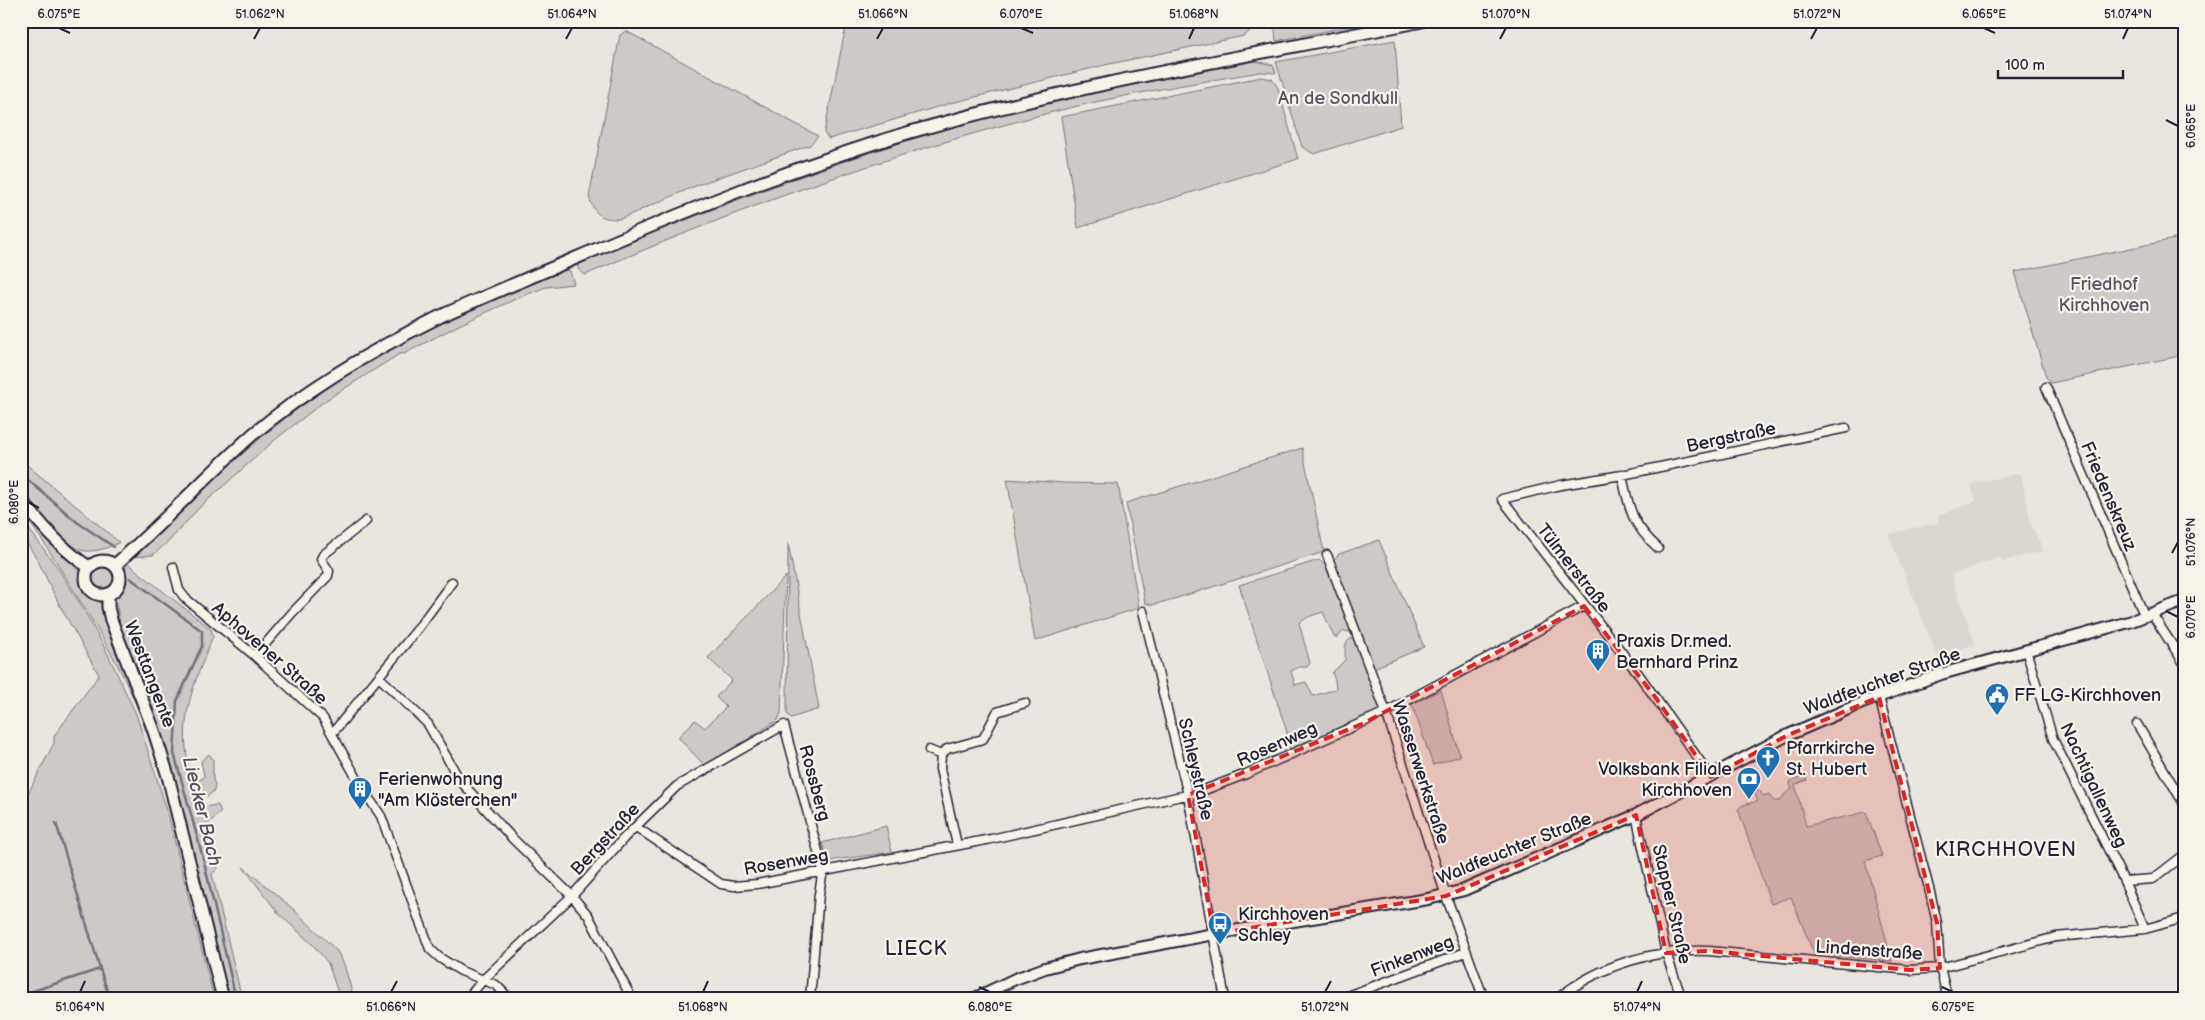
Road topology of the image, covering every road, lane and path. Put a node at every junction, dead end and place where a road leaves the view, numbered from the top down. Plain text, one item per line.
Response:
1 (1422, 21) edge
2 (2046, 387) dead end
3 (1846, 428) dead end
4 (1622, 475) junction
5 (1502, 499) joint
6 (21, 500) edge
7 (366, 521) dead end
8 (1658, 548) dead end
9 (1327, 555) dead end
10 (114, 565) junction
11 (89, 567) junction
12 (173, 567) dead end
13 (452, 582) dead end
14 (108, 594) junction
15 (2184, 601) edge
16 (1584, 606) junction
17 (1143, 611) dead end
18 (2148, 616) junction
19 (2026, 650) junction
20 (255, 656) junction
21 (2184, 663) edge
22 (379, 677) junction
23 (1879, 696) junction
24 (1025, 703) dead end
25 (1386, 712) junction
26 (2137, 724) dead end
27 (784, 725) joint
28 (331, 732) junction
29 (929, 750) dead end
30 (941, 755) junction
31 (1711, 777) junction
32 (1188, 796) junction
33 (2184, 804) edge
34 (1636, 815) junction
35 (636, 827) junction
36 (957, 845) junction
37 (2184, 855) edge
38 (823, 870) junction
39 (2124, 881) junction
40 (572, 896) junction
41 (1446, 896) junction
42 (2184, 918) edge
43 (2145, 929) junction
44 (1214, 934) junction
45 (1466, 952) junction
46 (1666, 953) junction
47 (1940, 968) junction
48 (483, 980) junction
49 (222, 999) edge
50 (467, 999) edge
51 (510, 999) edge
52 (632, 999) edge
53 (810, 999) edge
54 (973, 999) edge
55 (1225, 999) edge
56 (1339, 999) edge
57 (1484, 999) edge
58 (1557, 999) edge
59 (1682, 999) edge
60 (1948, 999) edge

1 - 10 main road
2 - 18 street, Friedenskreuz
3 - 4 street, Bergstraße
4 - 5 street, Bergstraße
4 - 8 street
5 - 16 street, Tülmerstraße
6 - 11 main road
7 - 20 street
9 - 25 street, Wasserwerkstraße
10 - 11 main road
10 - 14 main road
11 - 14 main road
12 - 20 street, Aphovener Straße
13 - 22 street
14 - 49 main road, Westtangente
15 - 18 street, Waldfeuchter Straße
16 - 25 street, Rosenweg
16 - 31 street, Tülmerstraße
17 - 32 street, Schleystraße
18 - 19 street, Waldfeuchter Straße
18 - 21 street, Friedenskreuz
19 - 23 street, Waldfeuchter Straße
19 - 39 street, Nachtigallenweg
20 - 28 street, Aphovener Straße
22 - 28 street
22 - 40 street
23 - 31 street, Waldfeuchter Straße
23 - 47 street
24 - 30 street
25 - 32 street, Rosenweg
25 - 41 street, Wasserwerkstraße
26 - 33 street
27 - 35 street, Bergstraße
27 - 38 street, Rossberg
28 - 48 street, Aphovener Straße
29 - 30 street
30 - 36 street
31 - 34 street, Waldfeuchter Straße
32 - 36 street, Rosenweg
32 - 44 street, Schleystraße
34 - 41 street, Waldfeuchter Straße
34 - 46 street, Stapper Straße
35 - 38 street, Rosenweg
35 - 40 street, Bergstraße
36 - 38 street, Rosenweg
37 - 39 street
38 - 53 street, Rossberg
39 - 43 street, Nachtigallenweg
40 - 48 street, Bergstraße
40 - 52 street
41 - 44 street, Waldfeuchter Straße
41 - 45 street, Wasserwerkstraße
42 - 43 street, Lindenstraße
43 - 47 street, Lindenstraße
44 - 54 street, Waldfeuchter Straße
44 - 55 street, Schleystraße
45 - 56 street, Finkenweg
45 - 57 street, Wasserwerkstraße
46 - 47 street, Lindenstraße
46 - 58 street, Lindenstraße
46 - 59 street, Stapper Straße
47 - 60 street
48 - 50 street, Bergstraße
48 - 51 street, Aphovener Straße

